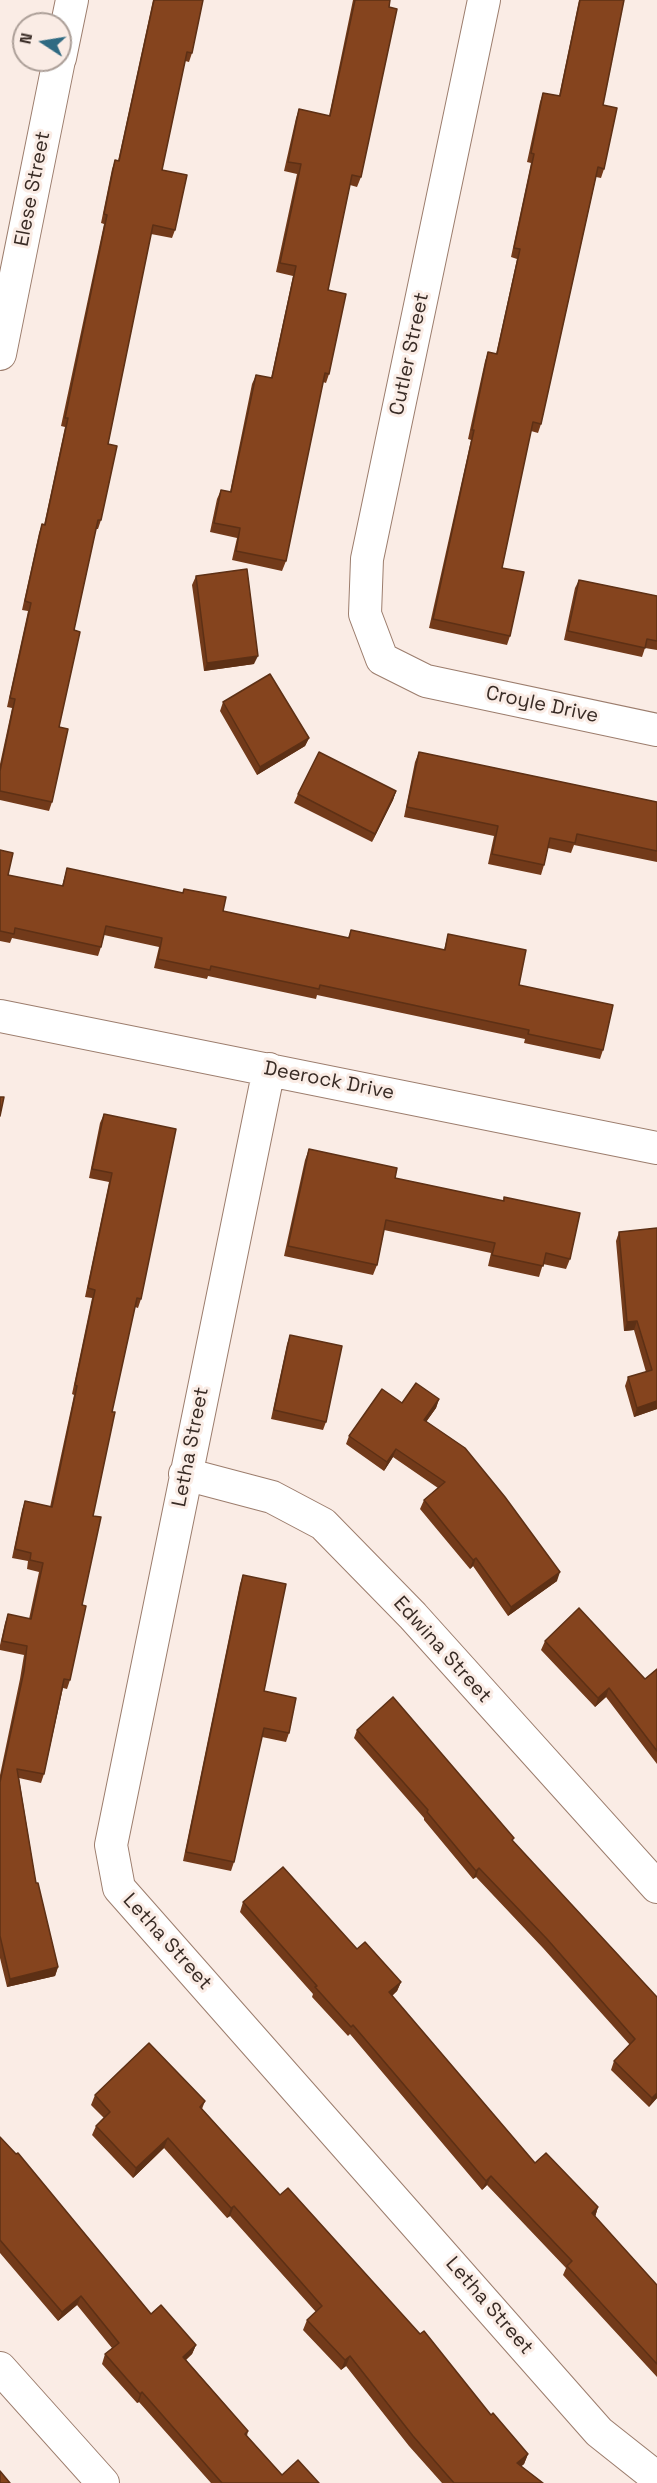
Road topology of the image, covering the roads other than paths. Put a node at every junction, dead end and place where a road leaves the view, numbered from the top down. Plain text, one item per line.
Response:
1 (484, 0) edge
2 (57, 72) edge
3 (0, 354) edge
4 (426, 681) joint
5 (657, 730) edge
6 (0, 1016) edge
7 (269, 1069) junction
8 (657, 1148) edge
9 (185, 1473) junction
10 (657, 1887) edge
11 (0, 2368) edge
12 (657, 2478) edge
13 (103, 2483) edge

1 - 4 street, Cutler Street
2 - 3 street, Elese Street
4 - 5 street, Croyle Drive
6 - 7 street, Deerock Drive
7 - 8 street, Deerock Drive
7 - 9 street, Letha Street
9 - 10 street, Edwina Street
9 - 12 street, Letha Street
11 - 13 street

